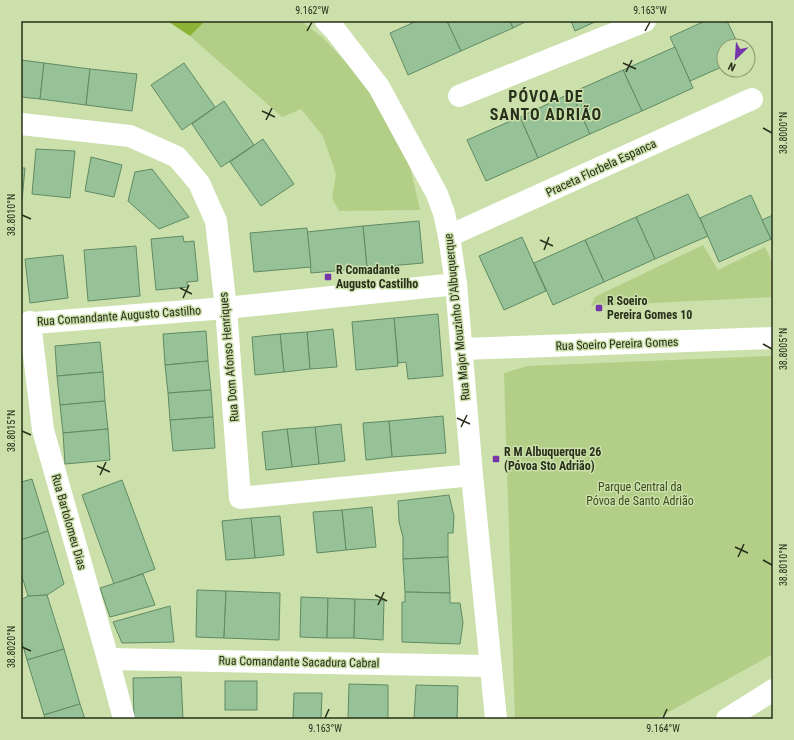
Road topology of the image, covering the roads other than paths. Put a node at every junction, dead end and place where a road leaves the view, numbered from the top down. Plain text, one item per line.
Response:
1 (645, 21) edge
2 (335, 24) edge
3 (459, 96) dead end
4 (752, 99) dead end
5 (21, 124) edge
6 (449, 236) junction
7 (456, 284) junction
8 (226, 308) junction
9 (25, 323) edge
10 (773, 338) edge
11 (462, 349) junction
12 (472, 475) junction
13 (108, 658) junction
14 (490, 666) junction
15 (773, 690) edge
16 (124, 719) edge
17 (496, 719) edge
18 (727, 719) edge

1 - 3 street
2 - 6 street, Rua Major Mouzinho D'Albuquerque
4 - 6 street, Praceta Florbela Espanca
5 - 8 street, Rua Dom Afonso Henriques
6 - 7 street, Rua Major Mouzinho D'Albuquerque
7 - 8 street, Rua Comandante Augusto Castilho
7 - 11 street, Rua Major Mouzinho D'Albuquerque
8 - 9 street, Rua Comandante Augusto Castilho
8 - 12 street, Rua Dom Afonso Henriques
9 - 13 street, Rua Bartolomeu Dias
10 - 11 street, Rua Soeiro Pereira Gomes
11 - 12 street, Rua Major Mouzinho D'Albuquerque
12 - 14 street, Rua Major Mouzinho D'Albuquerque
13 - 14 street, Rua Comandante Sacadura Cabral
13 - 16 street, Rua Bartolomeu Dias
14 - 17 street, Rua Major Mouzinho D'Albuquerque
15 - 18 street

